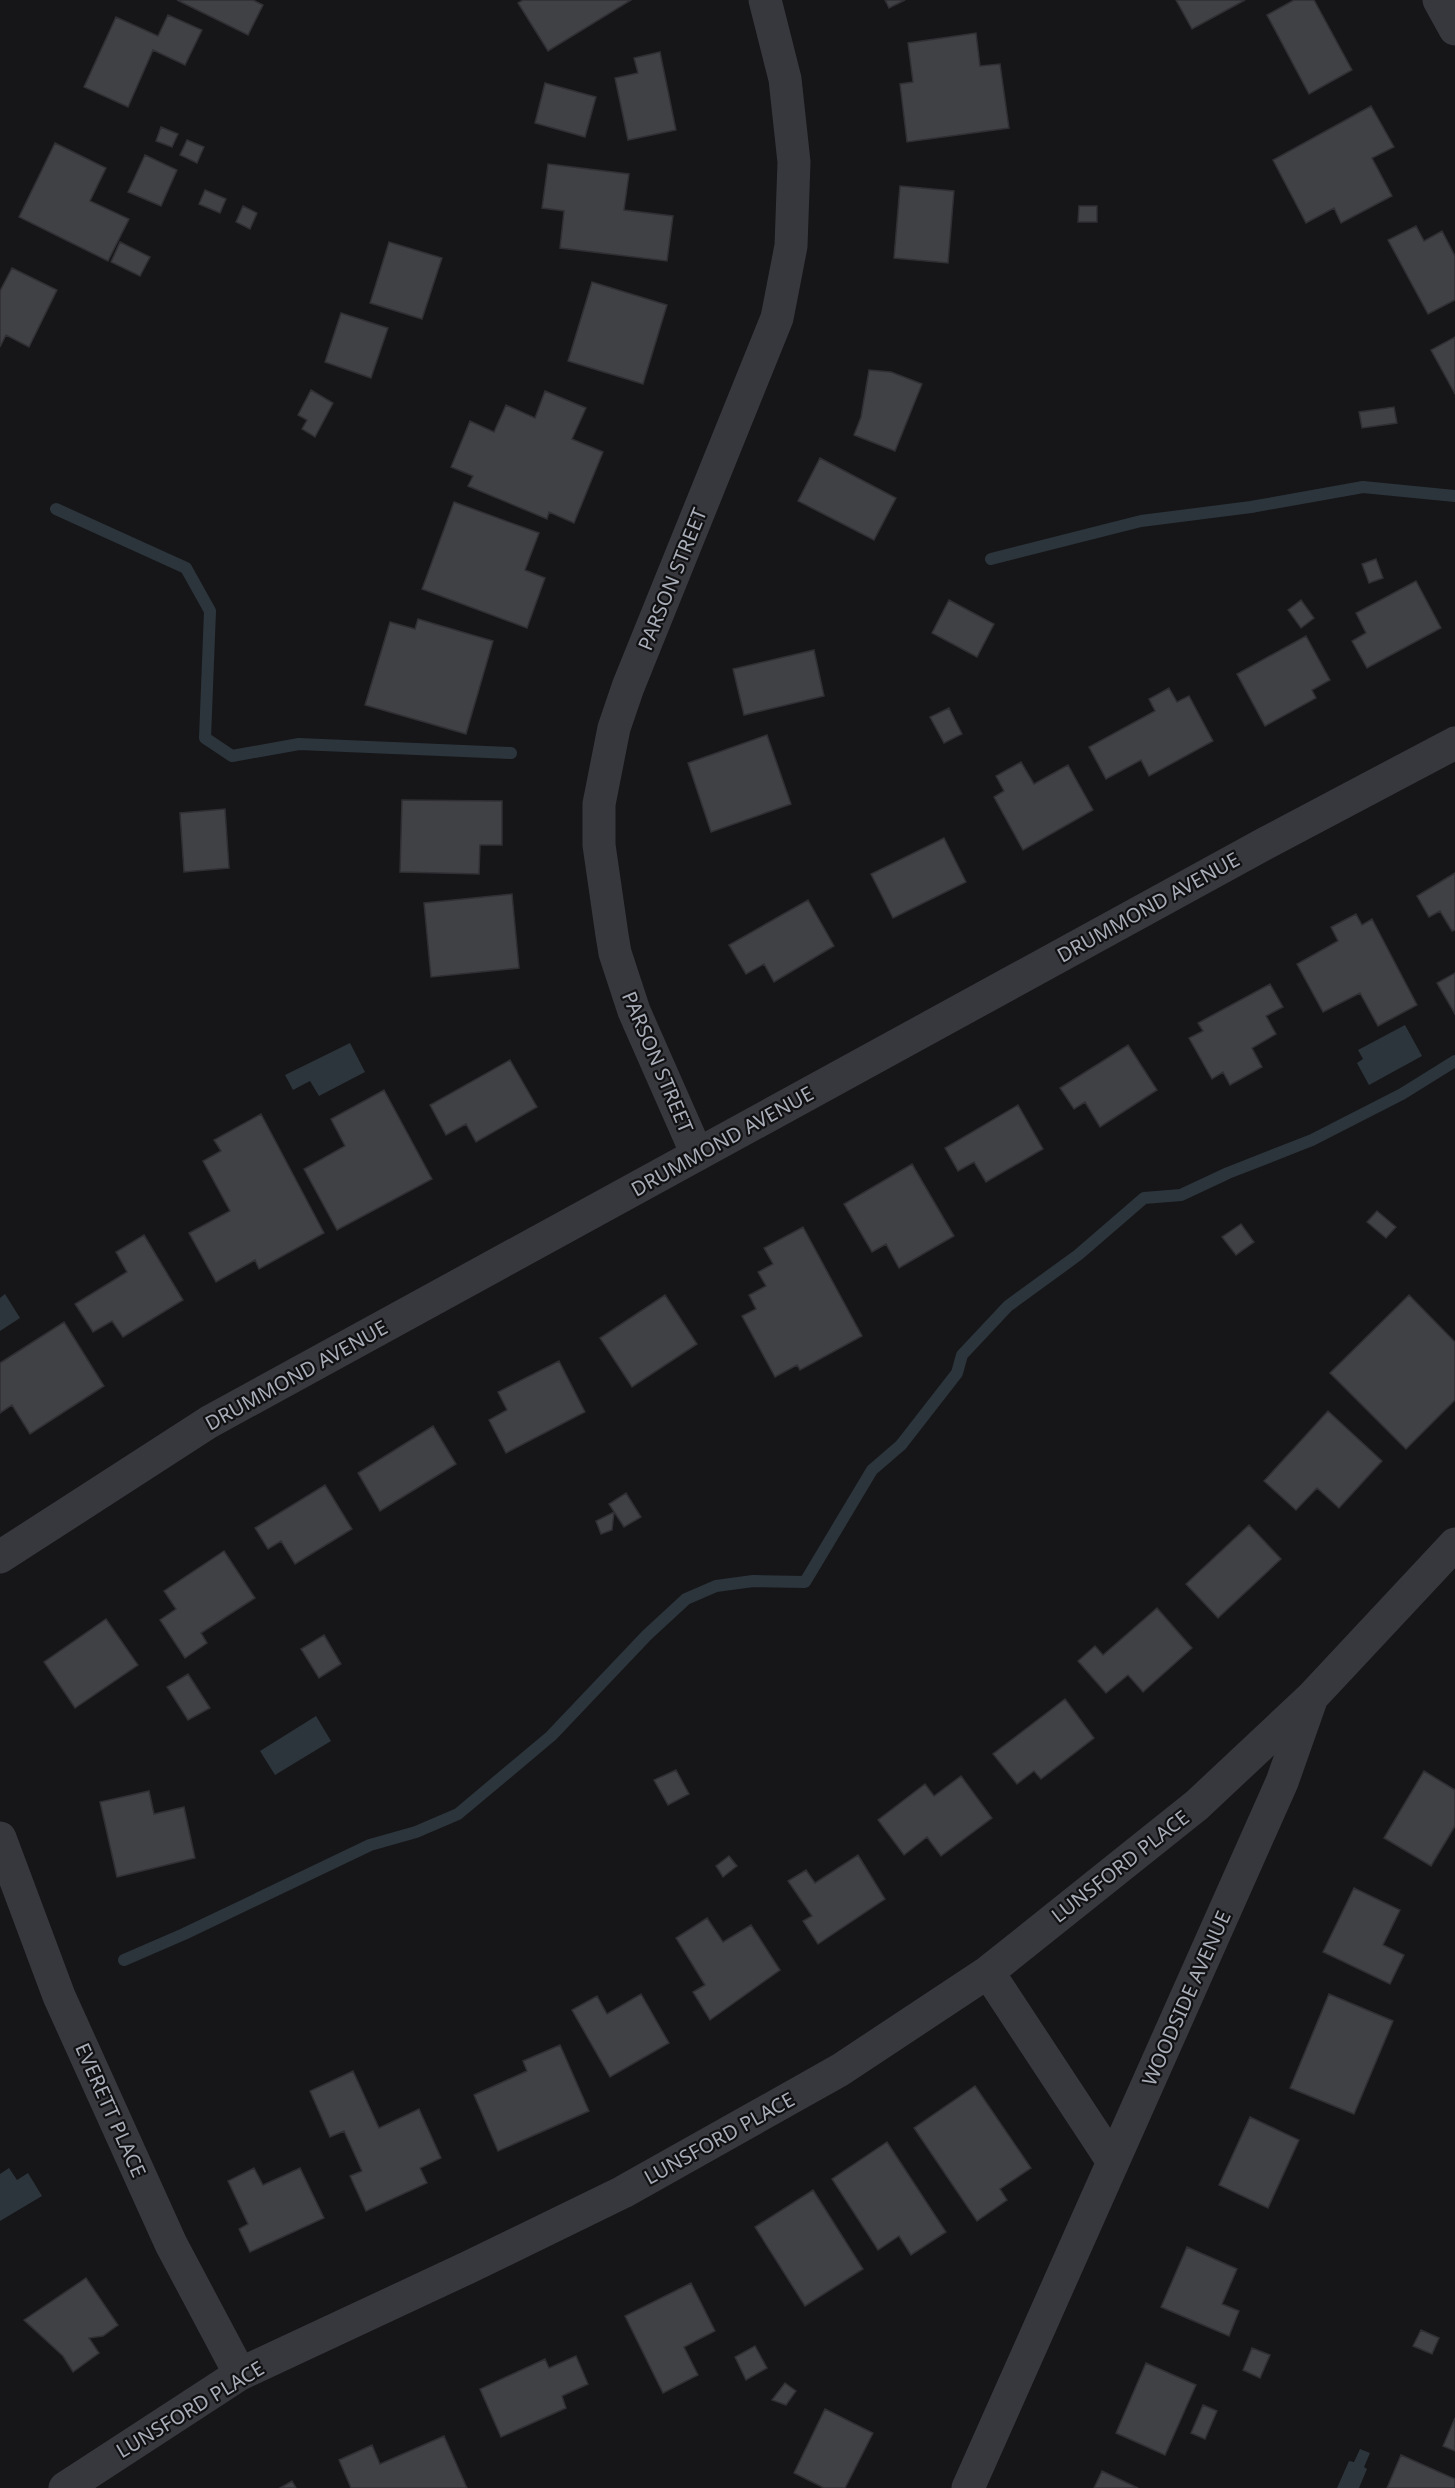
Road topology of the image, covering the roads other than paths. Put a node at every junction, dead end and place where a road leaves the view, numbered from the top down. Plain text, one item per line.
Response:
1 (765, 0) edge
2 (1439, 0) edge
3 (1455, 29) edge
4 (1455, 743) edge
5 (697, 1154) junction
6 (1455, 1544) edge
7 (0, 1557) edge
8 (1312, 1697) junction
9 (0, 1838) edge
10 (988, 1972) junction
11 (1113, 2162) junction
12 (240, 2374) junction
13 (66, 2488) edge
14 (968, 2488) edge

1 - 5 street, PARSON STREET
2 - 3 street
4 - 5 street, DRUMMOND AVENUE
5 - 7 street, DRUMMOND AVENUE
6 - 8 street, WOODSIDE AVENUE
8 - 10 street, LUNSFORD PLACE
8 - 11 street, WOODSIDE AVENUE
9 - 12 street, EVERETT PLACE
10 - 11 street
10 - 12 street, LUNSFORD PLACE
11 - 14 street, WOODSIDE AVENUE
12 - 13 street, LUNSFORD PLACE

